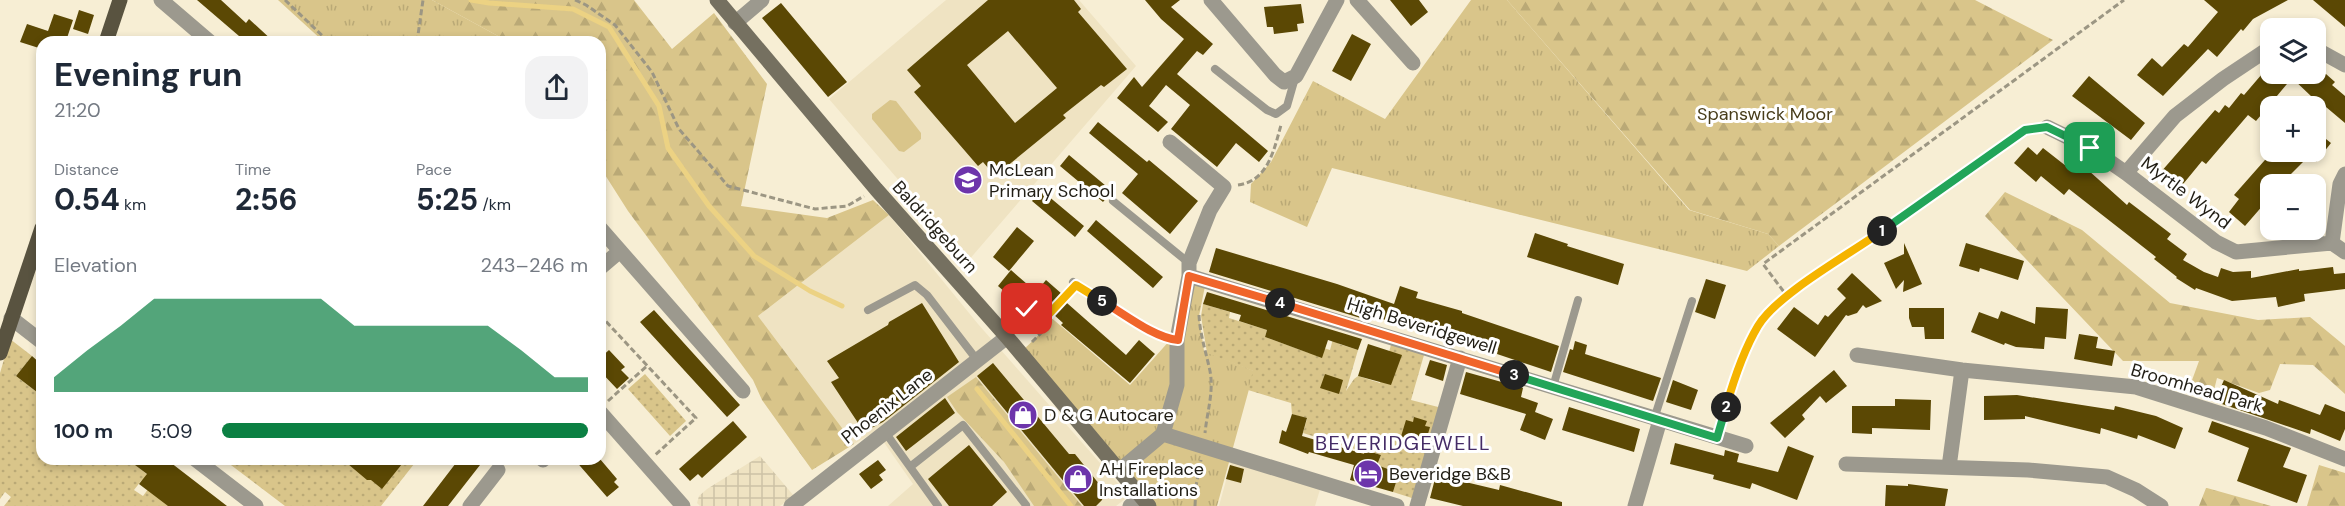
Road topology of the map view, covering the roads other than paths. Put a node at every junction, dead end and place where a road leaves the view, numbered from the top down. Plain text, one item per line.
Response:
1 (120, 0) edge
2 (162, 0) edge
3 (717, 0) edge
4 (762, 0) edge
5 (1211, 0) edge
6 (1337, 0) edge
7 (1357, 0) edge
8 (735, 23) junction
9 (107, 36) edge
10 (203, 36) edge
11 (2260, 54) edge
12 (2326, 55) edge
13 (1413, 63) dead end
14 (2345, 65) edge
15 (1215, 69) dead end
16 (1296, 76) junction
17 (2047, 127) road end
18 (1170, 142) dead end
19 (2126, 173) junction
20 (2345, 174) edge
21 (1113, 201) dead end
22 (606, 235) edge
23 (2332, 243) junction
24 (36, 245) edge
25 (620, 251) junction
26 (2345, 252) edge
27 (606, 263) edge
28 (1189, 270) junction
29 (1075, 283) road end
30 (1578, 300) dead end
31 (1692, 301) dead end
32 (868, 310) dead end
33 (11, 318) junction
34 (36, 337) edge
35 (1007, 337) junction
36 (1178, 340) junction
37 (0, 353) edge
38 (1857, 355) dead end
39 (1460, 358) junction
40 (977, 360) junction
41 (1962, 370) junction
42 (1553, 387) junction
43 (743, 391) dead end
44 (606, 417) edge
45 (1657, 419) junction
46 (885, 432) junction
47 (1163, 434) junction
48 (1746, 446) dead end
49 (2345, 459) edge
50 (1846, 464) dead end
51 (203, 465) edge
52 (910, 467) junction
53 (1949, 467) junction
54 (498, 470) dead end
55 (1120, 470) junction
56 (1140, 503) edge
57 (1026, 505) edge
58 (256, 506) edge
59 (470, 506) edge
60 (682, 506) edge
61 (791, 506) edge
62 (938, 506) edge
63 (1397, 506) edge
64 (1417, 506) edge
65 (1635, 506) edge
66 (2161, 506) edge

1 - 9 main road
2 - 10 street
3 - 8 main road, Baldridgeburn
4 - 8 street
5 - 16 street
6 - 16 street
7 - 13 street
8 - 35 main road, Baldridgeburn
11 - 19 street
12 - 14 street
15 - 16 lane
17 - 19 street, Myrtle Wynd
18 - 28 street
19 - 23 street, Myrtle Wynd
20 - 23 street
21 - 28 lane
22 - 25 street
23 - 26 street
24 - 33 main road
25 - 27 street
25 - 43 street
28 - 36 street
28 - 39 street, High Beveridgewell
29 - 36 lane
30 - 42 lane
31 - 45 lane
32 - 40 lane
33 - 34 street
33 - 37 main road
35 - 40 street, Phoenix Lane
35 - 55 main road, Baldridgeburn
36 - 47 street
38 - 41 street, Broomhead Park
39 - 42 street, High Beveridgewell
39 - 64 street
40 - 46 street, Phoenix Lane
41 - 49 street, Broomhead Park
41 - 53 street
42 - 45 street, High Beveridgewell
44 - 60 street
45 - 48 street, High Beveridgewell
45 - 65 street
46 - 52 lane
46 - 61 street, Phoenix Lane
47 - 55 street
47 - 63 street
50 - 53 street
51 - 58 street
52 - 57 lane
52 - 62 lane
53 - 66 street
54 - 59 street
55 - 56 main road, Baldridgeburn

